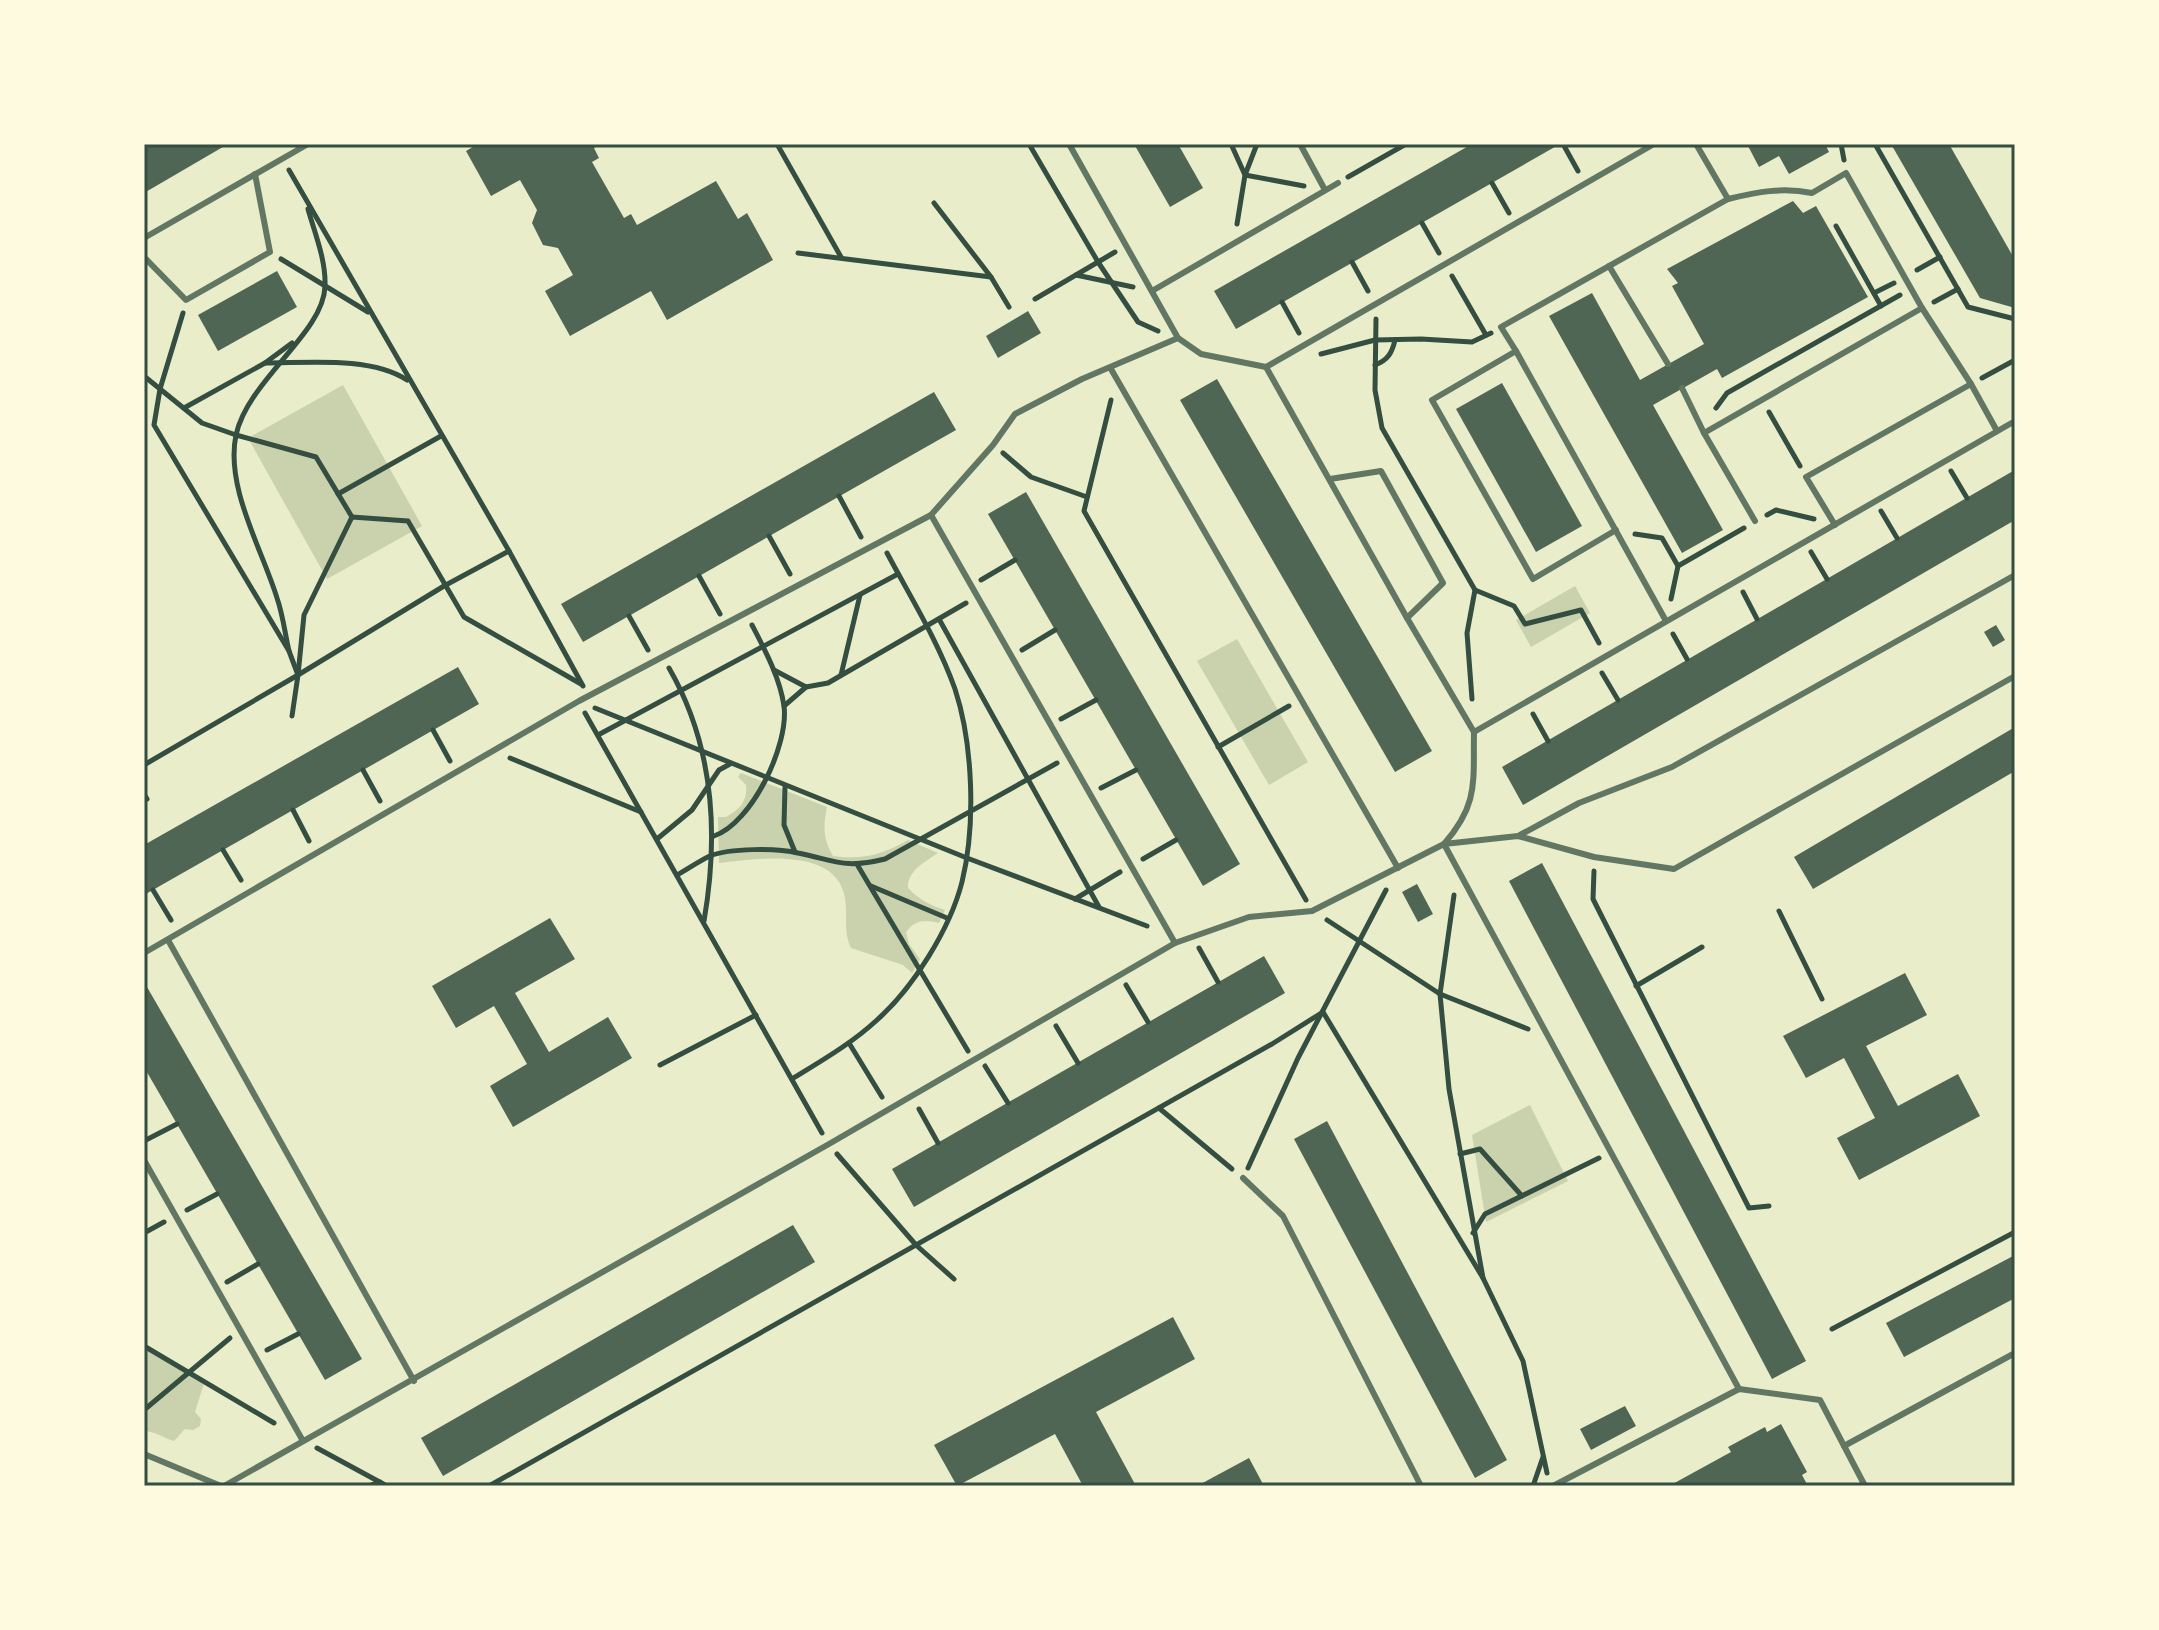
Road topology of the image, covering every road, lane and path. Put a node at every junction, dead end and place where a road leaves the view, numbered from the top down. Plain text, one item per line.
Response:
1 (308, 144) edge
2 (777, 144) edge
3 (1029, 144) edge
4 (1069, 144) edge
5 (1231, 144) edge
6 (1257, 144) edge
7 (1300, 144) edge
8 (1406, 144) edge
9 (1563, 144) edge
10 (1654, 144) edge
11 (1696, 144) edge
12 (1875, 144) edge
13 (283, 158) junction
14 (255, 174) junction
15 (1245, 175) junction
16 (1338, 183) joint
17 (1492, 183) dead end
18 (1585, 183) junction
19 (1325, 190) junction
20 (1728, 199) junction
21 (306, 200) junction
22 (934, 203) dead end
23 (1422, 223) dead end
24 (1516, 223) junction
25 (1836, 226) dead end
26 (144, 238) edge
27 (1234, 243) junction
28 (1126, 246) junction
29 (270, 252) junction
30 (798, 253) dead end
31 (144, 257) edge
32 (1940, 257) junction
33 (841, 258) junction
34 (1098, 262) junction
35 (1352, 262) dead end
36 (1445, 264) junction
37 (1609, 266) junction
38 (1075, 275) junction
39 (991, 277) junction
40 (1905, 277) junction
41 (1111, 282) junction
42 (326, 288) junction
43 (1958, 289) junction
44 (1152, 291) junction
45 (1035, 299) dead end
46 (186, 300) junction
47 (1282, 302) dead end
48 (1376, 304) junction
49 (1009, 307) dead end
50 (1922, 308) junction
51 (370, 314) junction
52 (2015, 319) edge
53 (1501, 327) junction
54 (1486, 335) junction
55 (299, 338) junction
56 (1178, 338) junction
57 (1395, 340) junction
58 (1306, 344) junction
59 (1516, 351) junction
60 (1307, 357) dead end
61 (2015, 360) edge
62 (265, 363) junction
63 (278, 363) junction
64 (1668, 364) dead end
65 (1375, 365) dead end
66 (1266, 367) junction
67 (1111, 369) junction
68 (144, 376) edge
69 (1116, 379) junction
70 (411, 383) junction
71 (1971, 384) junction
72 (1682, 388) dead end
73 (160, 389) junction
74 (1727, 393) dead end
75 (1763, 400) junction
76 (184, 408) junction
77 (2015, 421) edge
78 (1997, 431) junction
79 (1704, 433) junction
80 (236, 435) junction
81 (441, 436) junction
82 (993, 445) junction
83 (1946, 461) junction
84 (1806, 477) junction
85 (1330, 479) junction
86 (338, 494) junction
87 (839, 496) dead end
88 (1087, 497) junction
89 (1967, 498) dead end
90 (1875, 501) junction
91 (931, 515) junction
92 (352, 517) junction
93 (1755, 521) junction
94 (1835, 525) junction
95 (1616, 530) junction
96 (769, 536) dead end
97 (1897, 538) dead end
98 (1805, 541) junction
99 (880, 542) junction
100 (867, 549) junction
101 (509, 551) junction
102 (1015, 560) dead end
103 (1678, 566) junction
104 (898, 574) junction
105 (2015, 575) edge
106 (699, 576) dead end
107 (1827, 579) dead end
108 (1737, 581) junction
109 (971, 585) junction
110 (444, 586) junction
111 (797, 586) junction
112 (1475, 590) dead end
113 (860, 594) junction
114 (978, 597) junction
115 (746, 614) junction
116 (629, 616) dead end
117 (1407, 618) junction
118 (939, 619) junction
119 (1757, 619) dead end
120 (1666, 621) junction
121 (725, 624) junction
122 (928, 625) junction
123 (1055, 630) dead end
124 (763, 646) junction
125 (289, 651) junction
126 (1011, 656) junction
127 (1607, 656) junction
128 (663, 657) junction
129 (1687, 659) dead end
130 (654, 662) junction
131 (1596, 662) junction
132 (773, 669) junction
133 (298, 675) junction
134 (841, 676) junction
135 (2015, 676) edge
136 (582, 685) junction
137 (806, 687) junction
138 (682, 690) junction
139 (589, 696) junction
140 (1301, 699) junction
141 (1096, 700) dead end
142 (1618, 700) dead end
143 (579, 701) junction
144 (1526, 702) junction
145 (784, 707) junction
146 (292, 716) dead end
147 (626, 720) junction
148 (1050, 725) junction
149 (433, 730) dead end
150 (1474, 732) junction
151 (598, 735) junction
152 (1548, 741) dead end
153 (1218, 747) junction
154 (493, 751) junction
155 (702, 751) junction
156 (1068, 756) junction
157 (731, 764) junction
158 (144, 765) edge
159 (363, 770) dead end
160 (1136, 770) dead end
161 (455, 773) junction
162 (1028, 779) junction
163 (767, 780) junction
164 (785, 787) junction
165 (709, 788) junction
166 (1089, 794) junction
167 (293, 810) dead end
168 (386, 812) junction
169 (642, 812) junction
170 (969, 812) junction
171 (714, 836) junction
172 (1518, 836) junction
173 (657, 839) junction
174 (920, 840) junction
175 (1444, 844) junction
176 (223, 850) dead end
177 (795, 852) junction
178 (316, 853) junction
179 (713, 855) junction
180 (1594, 857) junction
181 (967, 858) junction
182 (858, 866) junction
183 (1398, 868) junction
184 (1458, 870) junction
185 (677, 875) junction
186 (869, 886) junction
187 (153, 890) dead end
188 (249, 893) junction
189 (1099, 908) junction
190 (1312, 911) junction
191 (1779, 911) dead end
192 (947, 918) junction
193 (704, 922) junction
194 (179, 934) junction
195 (1170, 935) junction
196 (1193, 936) junction
197 (168, 940) junction
198 (1359, 941) junction
199 (1175, 943) junction
200 (1702, 947) dead end
201 (144, 953) edge
202 (919, 972) junction
203 (1120, 974) junction
204 (1218, 982) dead end
205 (1636, 986) junction
206 (1440, 994) junction
207 (1822, 999) dead end
208 (1323, 1012) junction
209 (756, 1015) junction
210 (1050, 1016) junction
211 (1148, 1022) dead end
212 (1548, 1036) junction
213 (849, 1043) junction
214 (976, 1058) junction
215 (1078, 1063) dead end
216 (660, 1065) dead end
217 (792, 1079) junction
218 (912, 1096) junction
219 (1008, 1103) dead end
220 (1159, 1108) junction
221 (889, 1109) junction
222 (177, 1124) dead end
223 (144, 1141) edge
224 (938, 1143) dead end
225 (829, 1144) junction
226 (1610, 1152) junction
227 (1460, 1154) junction
228 (144, 1160) edge
229 (1243, 1178) junction
230 (1522, 1196) junction
231 (1769, 1206) dead end
232 (2015, 1232) edge
233 (1473, 1233) junction
234 (916, 1245) junction
235 (258, 1264) dead end
236 (1483, 1278) junction
237 (954, 1279) dead end
238 (216, 1288) junction
239 (1832, 1329) dead end
240 (240, 1330) junction
241 (298, 1334) dead end
242 (144, 1346) edge
243 (2015, 1353) edge
244 (255, 1356) junction
245 (191, 1372) junction
246 (414, 1381) junction
247 (1739, 1389) junction
248 (144, 1410) edge
249 (303, 1441) junction
250 (1844, 1446) junction
251 (144, 1454) edge
252 (1544, 1456) junction
253 (384, 1484) edge
254 (222, 1486) edge
255 (368, 1486) edge
256 (489, 1486) edge
257 (1421, 1486) edge
258 (1533, 1486) edge
259 (1552, 1486) edge
260 (1865, 1486) edge

1 - 13 lane
2 - 33 path
3 - 34 path
4 - 28 lane
5 - 15 path
6 - 15 path
7 - 19 lane
8 - 16 path
9 - 18 path
10 - 18 lane
11 - 20 lane
12 - 32 path
13 - 14 lane
13 - 21 path
14 - 26 lane
14 - 29 lane
15 - 19 path
15 - 27 path
16 - 19 lane
17 - 24 path
18 - 24 lane
19 - 27 lane
20 - 37 lane
20 - 40 lane
21 - 42 path
21 - 51 path
22 - 39 path
23 - 36 path
24 - 36 lane
25 - 74 path
27 - 44 lane
28 - 34 path
28 - 44 lane
29 - 42 path
29 - 46 lane
30 - 33 path
31 - 46 lane
32 - 40 path
32 - 43 path
33 - 39 path
34 - 38 path
34 - 41 path
35 - 48 path
36 - 48 lane
36 - 54 path
37 - 53 lane
37 - 64 lane
38 - 41 path
38 - 45 path
39 - 49 path
40 - 50 lane
41 - 44 path
41 - 56 path
42 - 51 path
42 - 55 path
43 - 50 path
43 - 52 path
44 - 56 lane
46 - 73 path
47 - 58 path
48 - 58 lane
50 - 71 lane
50 - 75 lane
51 - 70 path
53 - 54 path
53 - 59 lane
54 - 57 path
55 - 62 path
55 - 63 path
56 - 66 lane
56 - 67 lane
57 - 60 path
57 - 65 path
58 - 66 lane
59 - 95 lane
59 - 95 lane
61 - 71 path
62 - 63 path
62 - 76 path
63 - 70 path
63 - 80 path
66 - 85 lane
67 - 69 lane
67 - 82 lane
68 - 73 path
69 - 88 path
69 - 140 lane
70 - 81 path
71 - 78 lane
71 - 84 lane
72 - 79 lane
73 - 76 path
73 - 125 path
75 - 79 lane
75 - 84 path
76 - 80 path
77 - 78 lane
78 - 83 lane
79 - 93 lane
80 - 86 path
80 - 125 path
81 - 86 path
81 - 101 path
82 - 88 path
82 - 91 lane
83 - 89 path
83 - 90 lane
84 - 94 lane
85 - 117 lane
85 - 117 lane
86 - 92 path
87 - 100 path
88 - 153 path
90 - 94 lane
90 - 97 path
91 - 99 lane
91 - 109 lane
92 - 110 path
92 - 133 path
93 - 94 path
93 - 103 path
94 - 98 lane
95 - 103 path
95 - 120 lane
96 - 111 path
98 - 107 path
98 - 108 lane
99 - 100 lane
99 - 104 path
100 - 111 lane
101 - 110 path
101 - 136 path
102 - 109 path
103 - 120 path
104 - 113 path
104 - 122 path
105 - 172 lane
106 - 121 path
108 - 119 path
108 - 120 lane
109 - 114 lane
110 - 133 path
110 - 136 path
111 - 115 lane
112 - 127 path
113 - 124 path
113 - 134 path
114 - 118 path
114 - 126 lane
115 - 121 lane
115 - 124 path
116 - 130 path
117 - 150 lane
118 - 122 path
118 - 162 path
120 - 127 lane
120 - 129 path
121 - 128 lane
122 - 134 path
122 - 170 path
123 - 126 path
124 - 132 path
124 - 138 path
125 - 133 path
126 - 148 lane
127 - 131 lane
128 - 130 lane
128 - 138 path
130 - 139 lane
131 - 142 path
131 - 144 lane
132 - 137 path
132 - 145 path
133 - 146 path
133 - 158 path
134 - 137 path
135 - 180 lane
136 - 139 path
137 - 145 path
138 - 147 path
138 - 155 path
139 - 143 lane
140 - 153 path
140 - 183 lane
141 - 148 path
143 - 147 path
143 - 151 path
143 - 154 lane
144 - 150 lane
144 - 152 path
145 - 163 path
147 - 151 path
147 - 155 path
148 - 156 lane
149 - 161 path
150 - 175 lane
151 - 169 path
153 - 190 path
154 - 161 lane
154 - 169 path
155 - 157 path
155 - 165 path
156 - 162 path
156 - 166 lane
157 - 163 path
157 - 165 path
159 - 168 path
160 - 166 path
161 - 168 lane
162 - 170 path
162 - 189 path
163 - 164 path
163 - 171 path
164 - 174 path
164 - 177 path
165 - 171 path
165 - 173 path
166 - 195 lane
167 - 178 path
168 - 178 lane
169 - 173 path
170 - 174 path
170 - 181 path
171 - 179 path
172 - 175 lane
172 - 180 lane
173 - 185 path
174 - 181 path
174 - 182 path
175 - 183 lane
175 - 184 lane
176 - 188 path
177 - 179 path
177 - 182 path
178 - 188 lane
179 - 185 path
179 - 193 path
180 - 205 path
181 - 189 path
181 - 192 path
182 - 186 path
183 - 190 lane
183 - 198 path
184 - 206 path
184 - 212 lane
185 - 193 path
186 - 192 path
186 - 202 path
187 - 194 path
188 - 194 lane
189 - 195 path
190 - 196 lane
190 - 198 path
191 - 207 path
192 - 202 path
193 - 209 path
194 - 197 lane
195 - 199 lane
196 - 199 lane
196 - 204 path
197 - 201 lane
197 - 246 lane
198 - 206 path
198 - 208 path
199 - 203 lane
200 - 205 path
202 - 213 path
202 - 214 path
203 - 210 lane
203 - 211 path
205 - 231 path
206 - 212 path
206 - 227 path
208 - 220 path
208 - 229 path
208 - 236 path
209 - 216 path
209 - 217 path
210 - 214 lane
210 - 215 path
212 - 226 lane
213 - 217 path
213 - 221 path
214 - 218 lane
214 - 219 path
217 - 225 path
218 - 221 lane
218 - 224 path
220 - 229 path
220 - 234 path
221 - 225 lane
222 - 223 path
225 - 234 path
225 - 246 lane
226 - 230 path
226 - 247 lane
227 - 230 path
227 - 233 path
228 - 238 lane
229 - 257 lane
230 - 233 path
232 - 239 path
233 - 236 path
234 - 237 path
234 - 256 path
235 - 238 path
236 - 252 path
238 - 240 lane
240 - 244 lane
240 - 245 path
241 - 244 path
242 - 245 path
243 - 250 lane
244 - 249 lane
245 - 248 path
245 - 249 path
246 - 249 lane
247 - 250 lane
247 - 259 lane
249 - 253 path
249 - 254 lane
250 - 260 lane
251 - 254 lane
252 - 258 path
252 - 259 path
253 - 255 path

